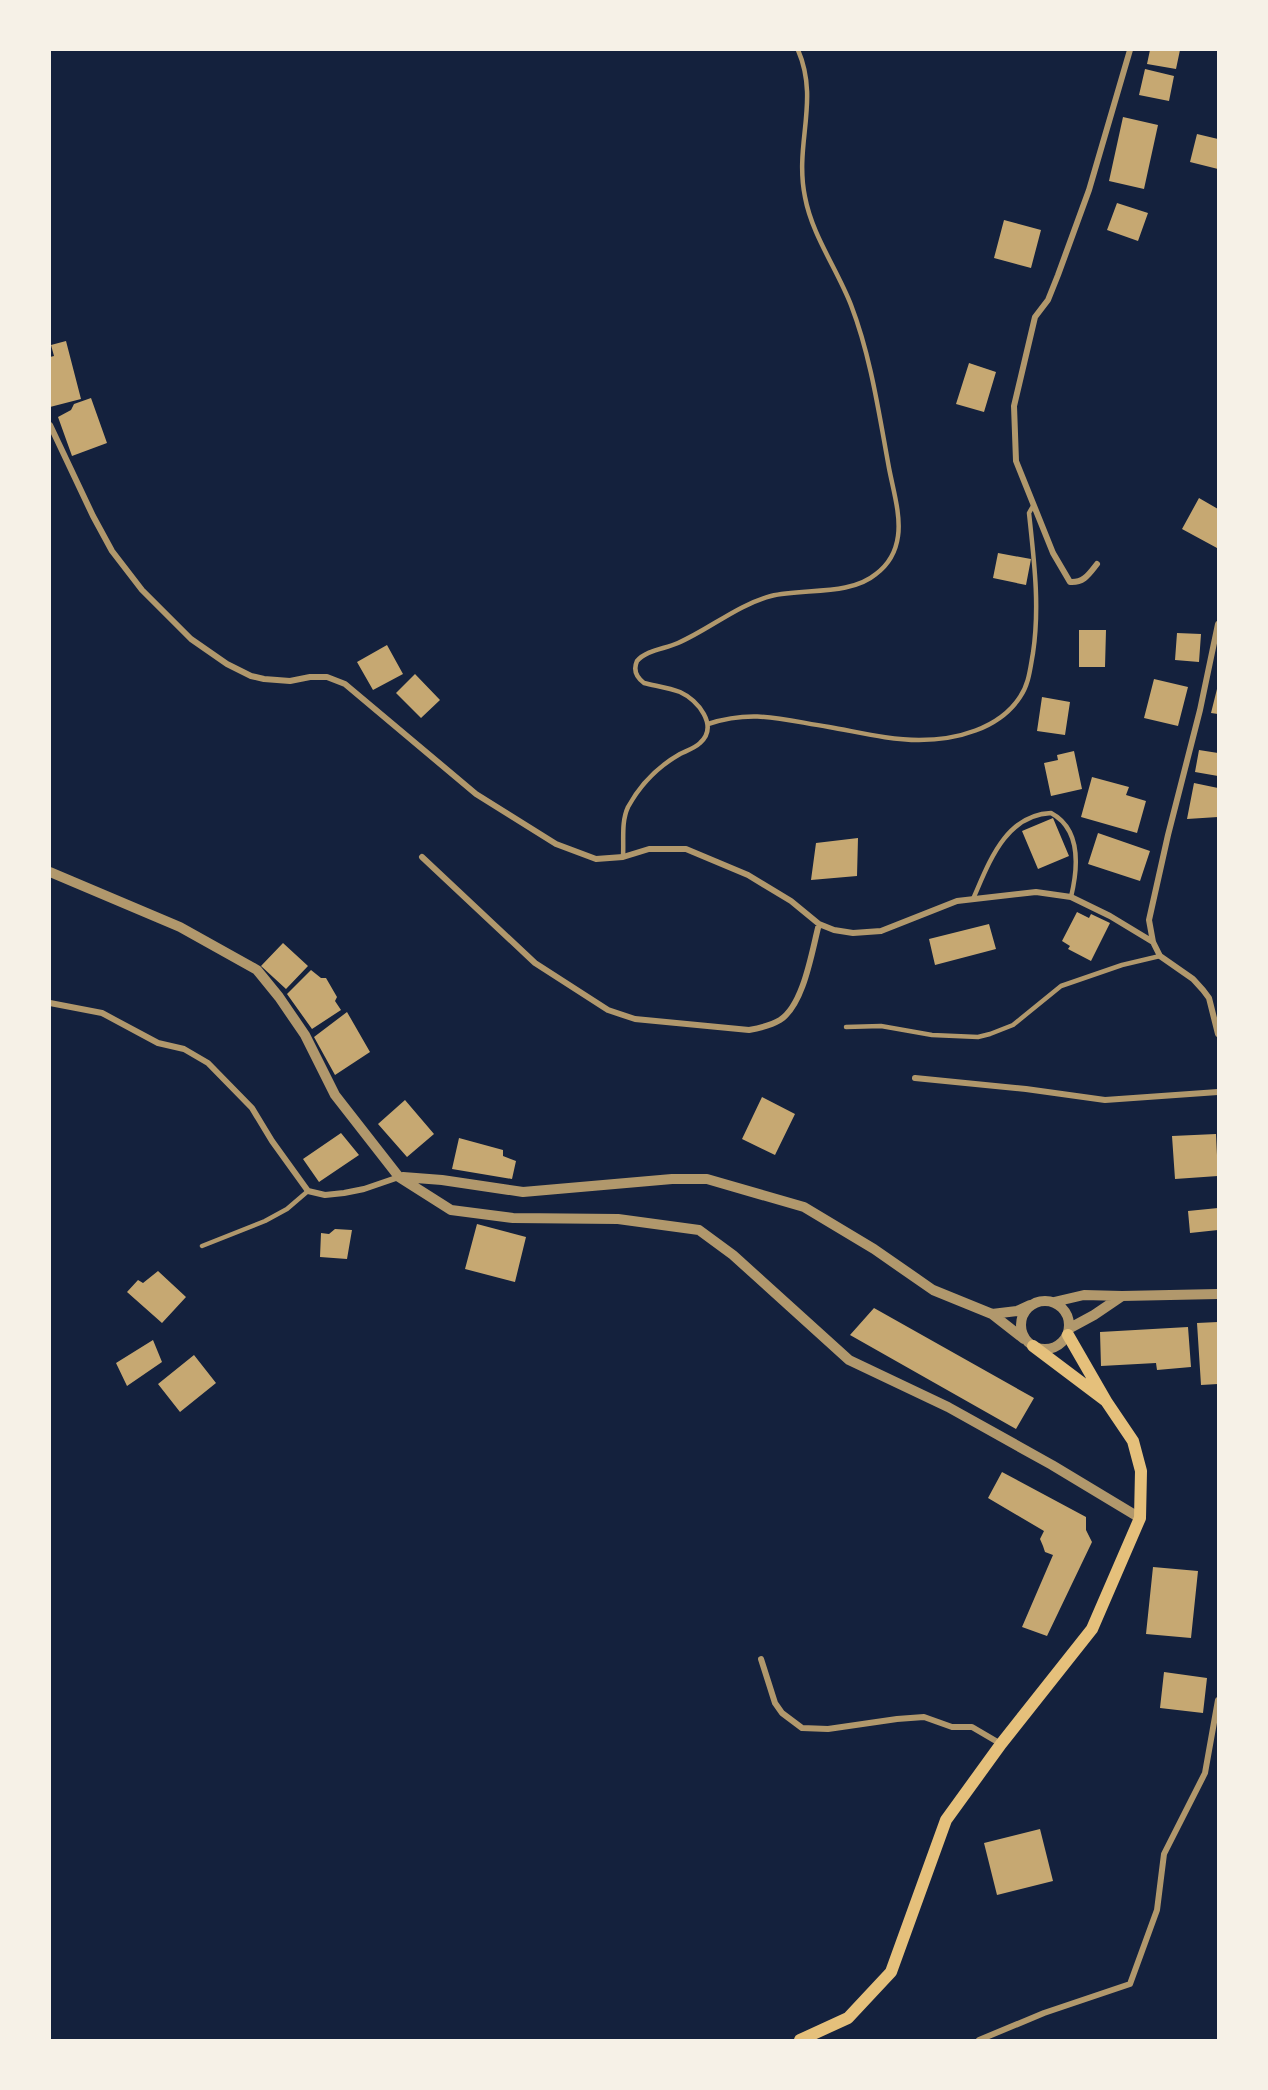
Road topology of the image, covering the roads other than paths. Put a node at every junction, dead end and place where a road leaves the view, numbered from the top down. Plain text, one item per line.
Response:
1 (798, 50) edge
2 (1130, 50) edge
3 (50, 425) edge
4 (1034, 506) junction
5 (1097, 564) dead end
6 (1218, 624) edge
7 (708, 724) junction
8 (422, 857) dead end
9 (623, 857) junction
10 (50, 872) edge
11 (1071, 897) junction
12 (973, 899) junction
13 (819, 924) junction
14 (1153, 942) junction
15 (1160, 956) junction
16 (50, 1003) edge
17 (846, 1027) dead end
18 (1218, 1034) edge
19 (915, 1078) dead end
20 (1218, 1092) edge
21 (399, 1177) junction
22 (308, 1191) junction
23 (202, 1246) dead end
24 (1218, 1294) edge
25 (1122, 1296) junction
26 (1054, 1302) junction
27 (1030, 1305) junction
28 (992, 1314) junction
29 (1069, 1332) junction
30 (1030, 1344) junction
31 (1106, 1401) junction
32 (1140, 1518) junction
33 (761, 1659) dead end
34 (1218, 1700) edge
35 (1001, 1744) junction
36 (800, 2040) edge
37 (979, 2040) edge

1 - 7 lane
2 - 4 street
3 - 9 street
4 - 5 street
4 - 7 lane
6 - 14 street
7 - 9 lane
8 - 13 street
9 - 13 street
10 - 21 street
11 - 12 street
11 - 12 lane
11 - 14 street
12 - 13 street
14 - 15 street
15 - 17 lane
15 - 18 street
16 - 22 street
19 - 20 street
21 - 22 street
21 - 28 street
21 - 32 street
22 - 23 lane
24 - 25 street
25 - 26 street
25 - 29 street
26 - 27 street
26 - 29 street
27 - 28 street
27 - 30 street
28 - 30 street
29 - 30 street
29 - 31 main road
30 - 31 main road
31 - 32 main road
32 - 35 main road
33 - 35 street
34 - 37 street
35 - 36 main road

